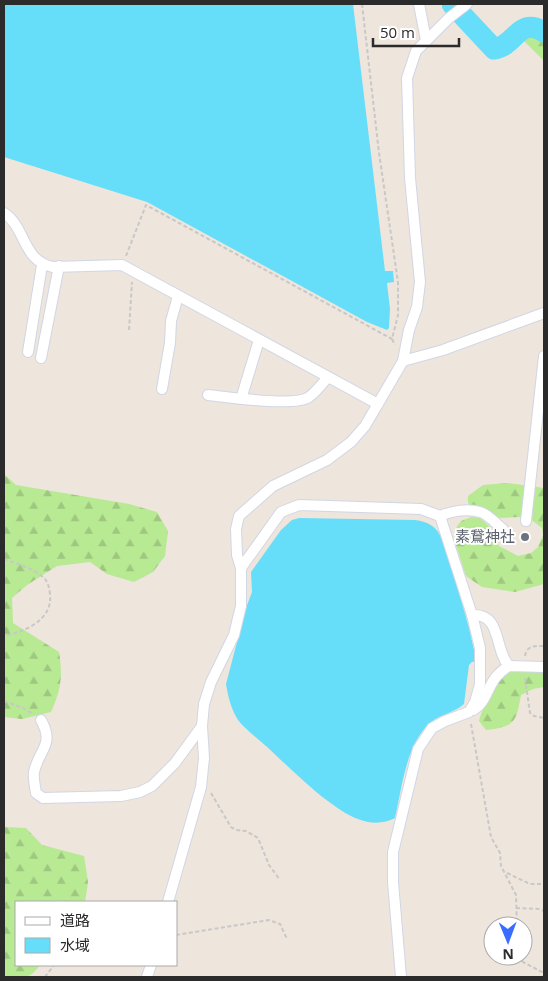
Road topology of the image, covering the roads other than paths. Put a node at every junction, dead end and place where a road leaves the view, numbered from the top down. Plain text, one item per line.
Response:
1 (419, 4) edge
2 (466, 4) edge
3 (426, 40) junction
4 (4, 213) edge
5 (42, 265) junction
6 (59, 266) junction
7 (178, 296) junction
8 (544, 313) edge
9 (259, 340) junction
10 (28, 352) dead end
11 (544, 356) edge
12 (41, 358) dead end
13 (403, 361) junction
14 (328, 377) junction
15 (162, 389) dead end
16 (208, 394) dead end
17 (241, 399) junction
18 (378, 404) junction
19 (440, 516) junction
20 (526, 521) dead end
21 (503, 529) dead end
22 (241, 568) junction
23 (472, 615) junction
24 (509, 666) junction
25 (544, 667) edge
26 (469, 712) junction
27 (41, 720) road end
28 (202, 726) junction
29 (168, 901) edge
30 (401, 977) edge

1 - 3 street
2 - 3 street
3 - 13 street
4 - 5 street
5 - 6 street
5 - 10 street
6 - 7 street
6 - 12 street
7 - 9 street
7 - 15 street
8 - 13 street
9 - 14 street
9 - 17 street
11 - 20 street
13 - 18 street
14 - 17 street
14 - 18 street
16 - 17 street
18 - 22 street
19 - 21 street
19 - 22 street
19 - 23 street
22 - 28 street
23 - 24 street
23 - 26 street
24 - 25 street
24 - 26 street
26 - 30 street
27 - 28 street
28 - 29 street

